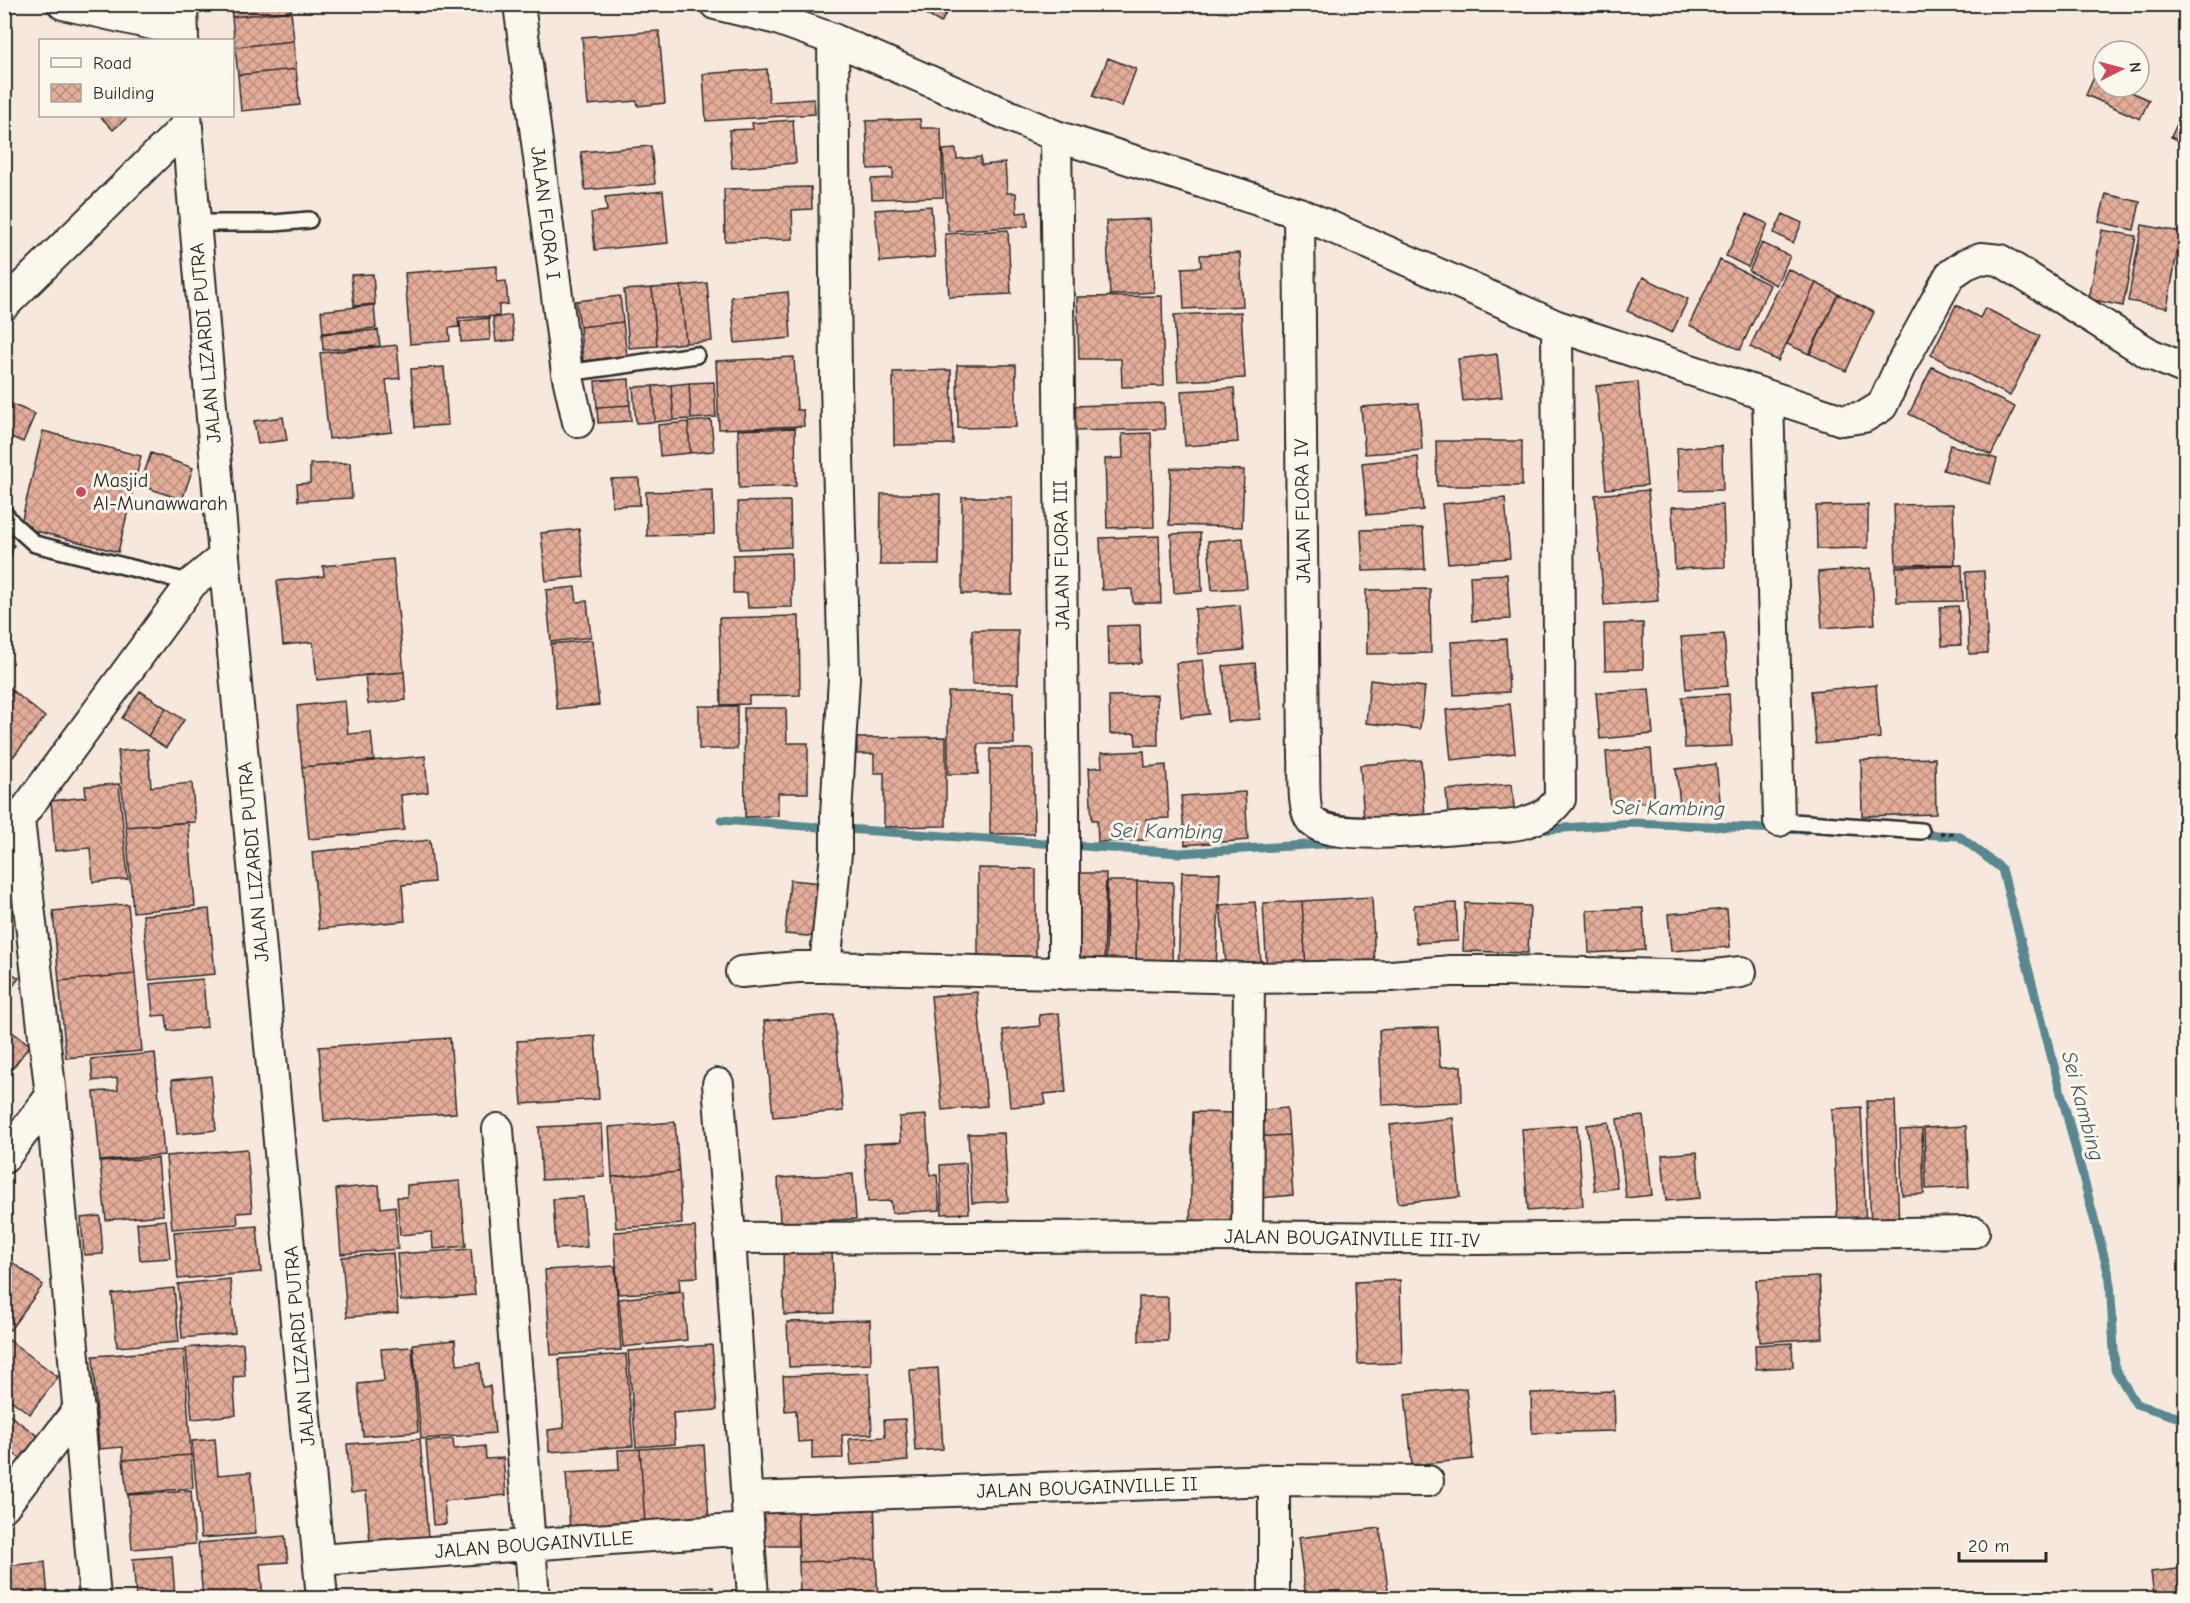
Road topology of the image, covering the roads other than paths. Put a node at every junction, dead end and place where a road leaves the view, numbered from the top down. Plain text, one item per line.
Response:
1 (63, 4) edge
2 (519, 4) edge
3 (714, 4) edge
4 (183, 26) edge
5 (833, 39) junction
6 (186, 121) edge
7 (1056, 135) junction
8 (1299, 213) junction
9 (309, 220) dead end
10 (194, 223) junction
11 (4, 305) edge
12 (1557, 326) junction
13 (696, 355) dead end
14 (2186, 369) edge
15 (567, 373) junction
16 (1768, 397) junction
17 (578, 422) dead end
18 (4, 513) edge
19 (224, 557) junction
20 (192, 583) junction
21 (1779, 821) joint
22 (12, 829) edge
23 (1921, 831) dead end
24 (825, 967) junction
25 (741, 972) dead end
26 (1741, 972) dead end
27 (1064, 974) junction
28 (1249, 978) junction
29 (718, 1084) dead end
30 (51, 1096) junction
31 (498, 1129) dead end
32 (4, 1158) edge
33 (1974, 1232) dead end
34 (1246, 1236) junction
35 (730, 1238) junction
36 (79, 1409) junction
37 (1274, 1480) junction
38 (1428, 1481) dead end
39 (747, 1498) junction
40 (4, 1506) edge
41 (748, 1529) junction
42 (530, 1545) junction
43 (319, 1560) junction
44 (95, 1599) edge
45 (322, 1599) edge
46 (534, 1599) edge
47 (753, 1599) edge
48 (1274, 1599) edge

1 - 4 street
2 - 15 street, JALAN FLORA I
3 - 5 street
5 - 7 street
5 - 24 street
6 - 10 street, JALAN LIZARDI PUTRA
6 - 11 street, JALAN LIZARDI PUTRA
7 - 8 street
7 - 27 street, JALAN FLORA III
8 - 12 street
8 - 12 street, JALAN FLORA IV
9 - 10 lane
10 - 19 street, JALAN LIZARDI PUTRA
12 - 16 street
13 - 15 lane
14 - 16 street
15 - 17 street, JALAN FLORA I
16 - 21 street
18 - 20 lane
19 - 20 street
19 - 43 street, JALAN LIZARDI PUTRA
20 - 22 street
21 - 23 lane
22 - 30 street
24 - 25 street
24 - 27 street
26 - 28 street
27 - 28 street
28 - 34 street
29 - 35 street
30 - 32 street
30 - 36 street
31 - 42 street
33 - 34 street, JALAN BOUGAINVILLE III-IV
34 - 35 street, JALAN BOUGAINVILLE III-IV
35 - 39 street
36 - 40 street
36 - 44 street
37 - 38 street, JALAN BOUGAINVILLE II
37 - 39 street, JALAN BOUGAINVILLE II
37 - 48 street
39 - 41 street
41 - 42 street, JALAN BOUGAINVILLE
41 - 47 street
42 - 43 street, JALAN BOUGAINVILLE
42 - 46 street
43 - 45 street, JALAN LIZARDI PUTRA

